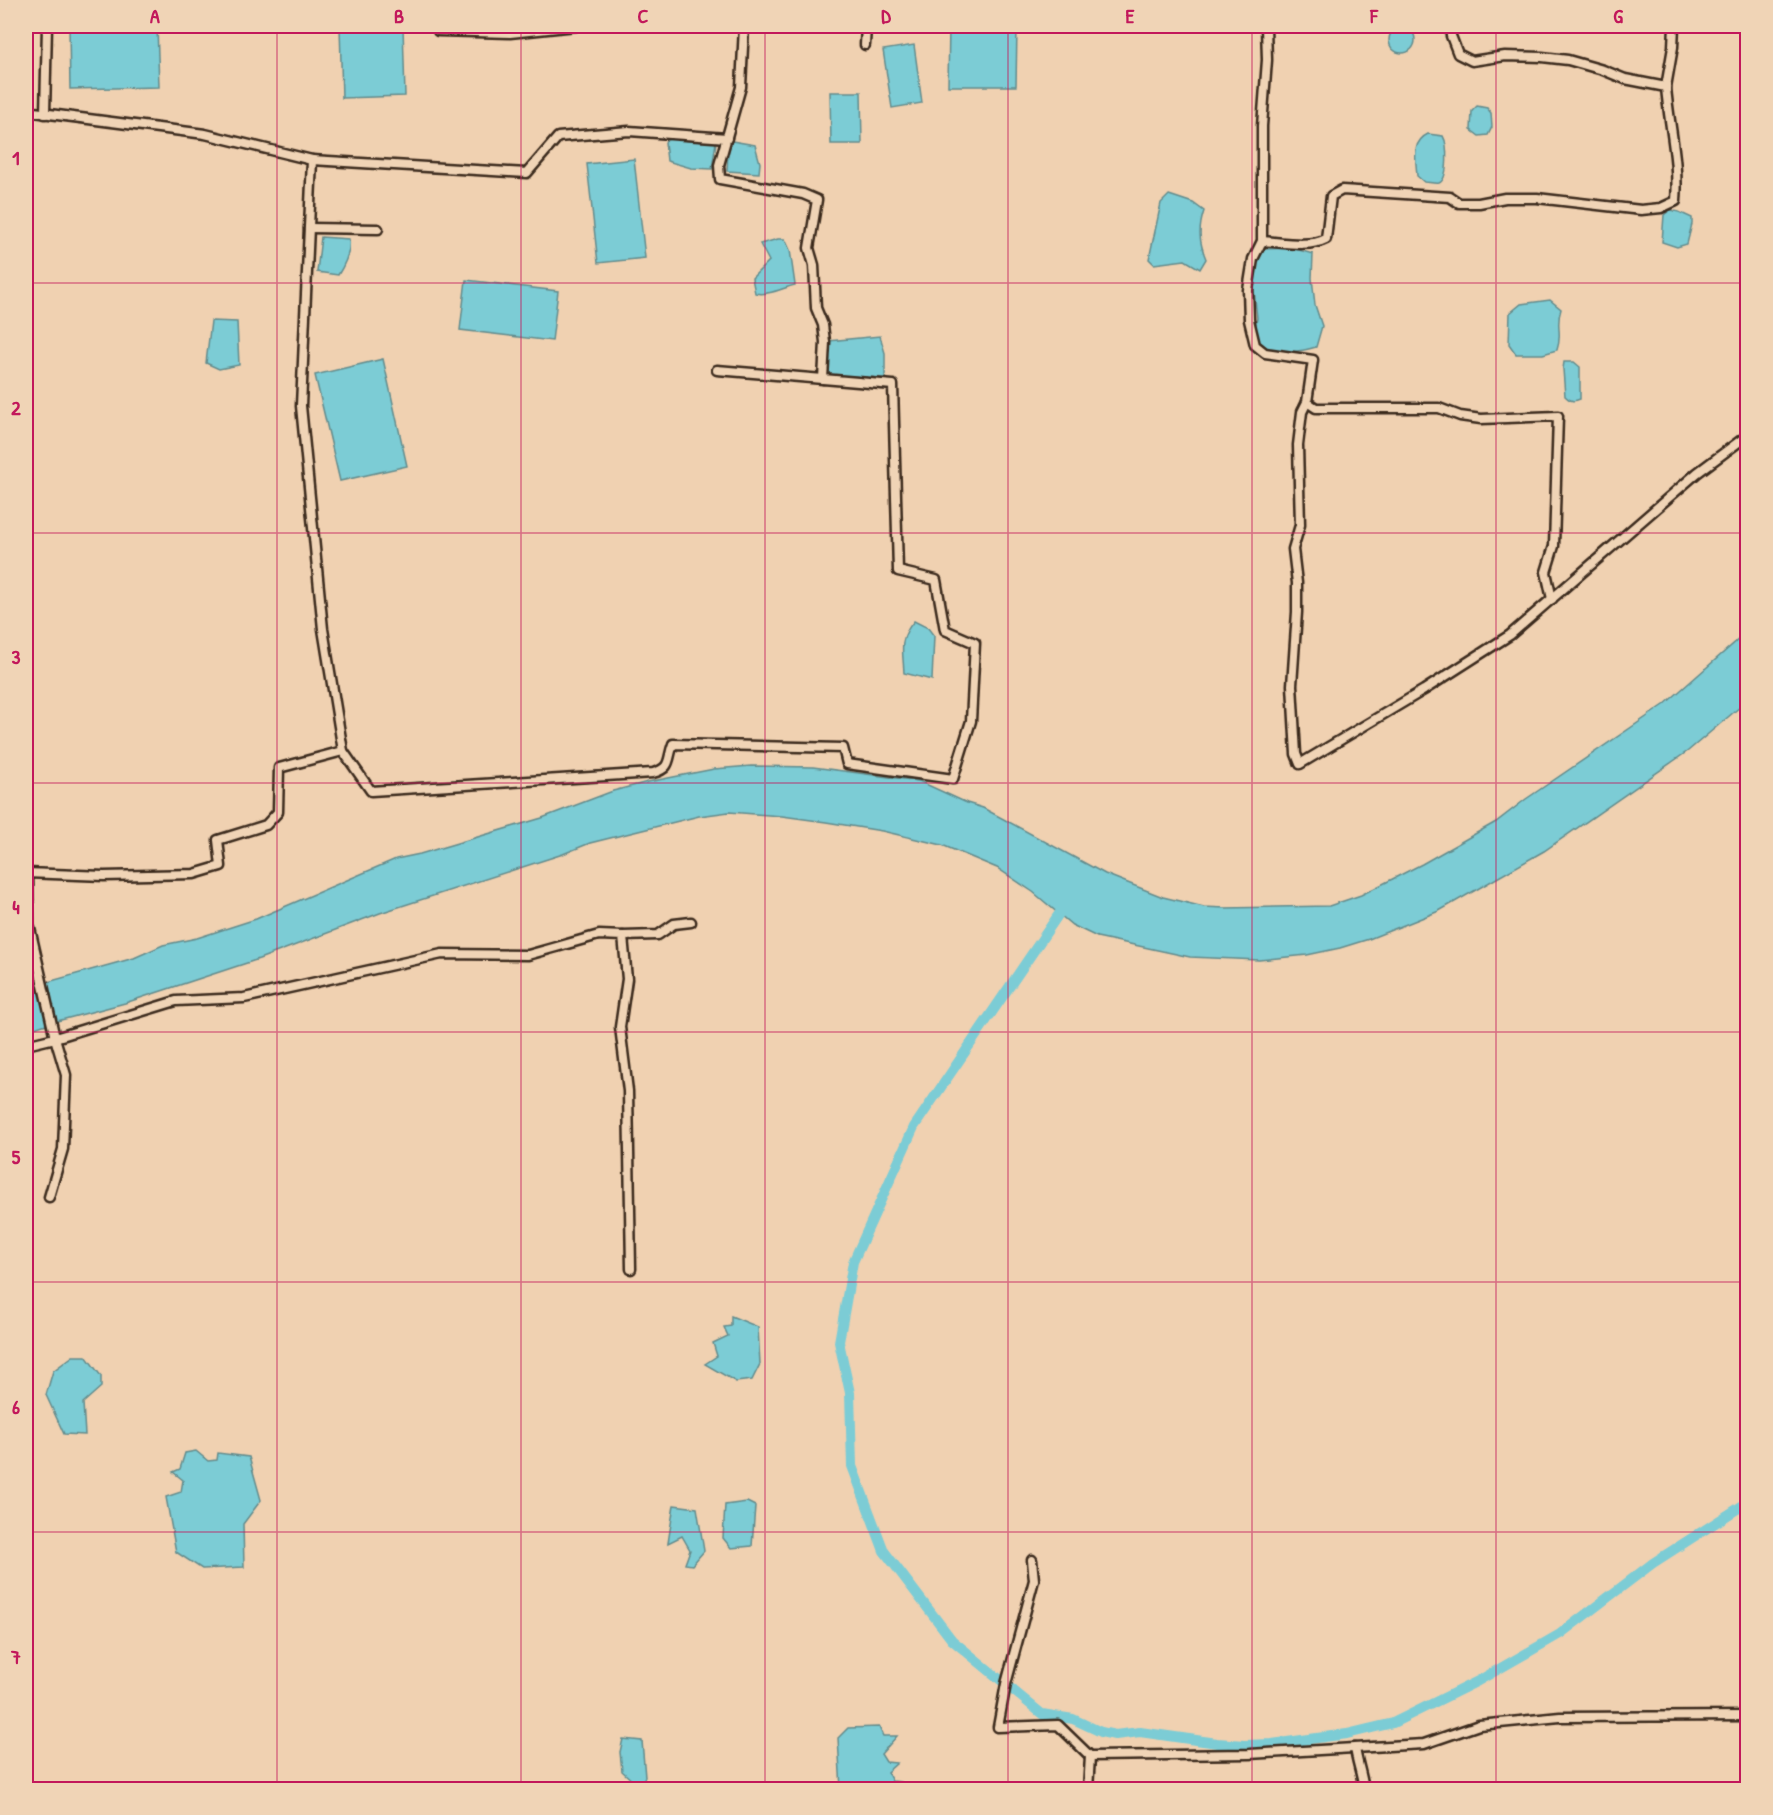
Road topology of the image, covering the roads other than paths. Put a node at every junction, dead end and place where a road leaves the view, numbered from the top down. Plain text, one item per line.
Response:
1 (47, 26) edge
2 (576, 26) edge
3 (744, 26) edge
4 (866, 26) edge
5 (1266, 26) edge
6 (1450, 26) edge
7 (1674, 26) edge
8 (438, 31) dead end
9 (865, 45) dead end
10 (1666, 87) junction
11 (26, 111) edge
12 (45, 114) junction
13 (726, 138) junction
14 (312, 160) junction
15 (309, 228) junction
16 (378, 228) dead end
17 (1262, 241) junction
18 (717, 370) dead end
19 (823, 379) junction
20 (1307, 402) junction
21 (1748, 435) edge
22 (1552, 599) junction
23 (343, 751) junction
24 (27, 873) edge
25 (691, 922) dead end
26 (623, 936) junction
27 (54, 1035) junction
28 (26, 1045) edge
29 (49, 1197) dead end
30 (631, 1269) dead end
31 (1032, 1560) dead end
32 (1748, 1716) edge
33 (1355, 1748) junction
34 (1090, 1756) junction
35 (1088, 1790) edge
36 (1364, 1790) edge

1 - 12 street
2 - 8 street
3 - 13 street
4 - 9 street
5 - 17 street
6 - 10 street
7 - 10 street
10 - 17 street
11 - 12 street
12 - 14 street
13 - 14 street
13 - 19 street
14 - 15 street
15 - 16 street
15 - 23 street
17 - 20 street
18 - 19 street
19 - 23 street
20 - 22 street
20 - 22 street
21 - 22 street
23 - 24 street
24 - 27 street
25 - 26 street
26 - 27 street
26 - 30 street
27 - 28 street
27 - 29 street
31 - 34 street
32 - 33 street
33 - 34 street
33 - 36 street
34 - 35 street

